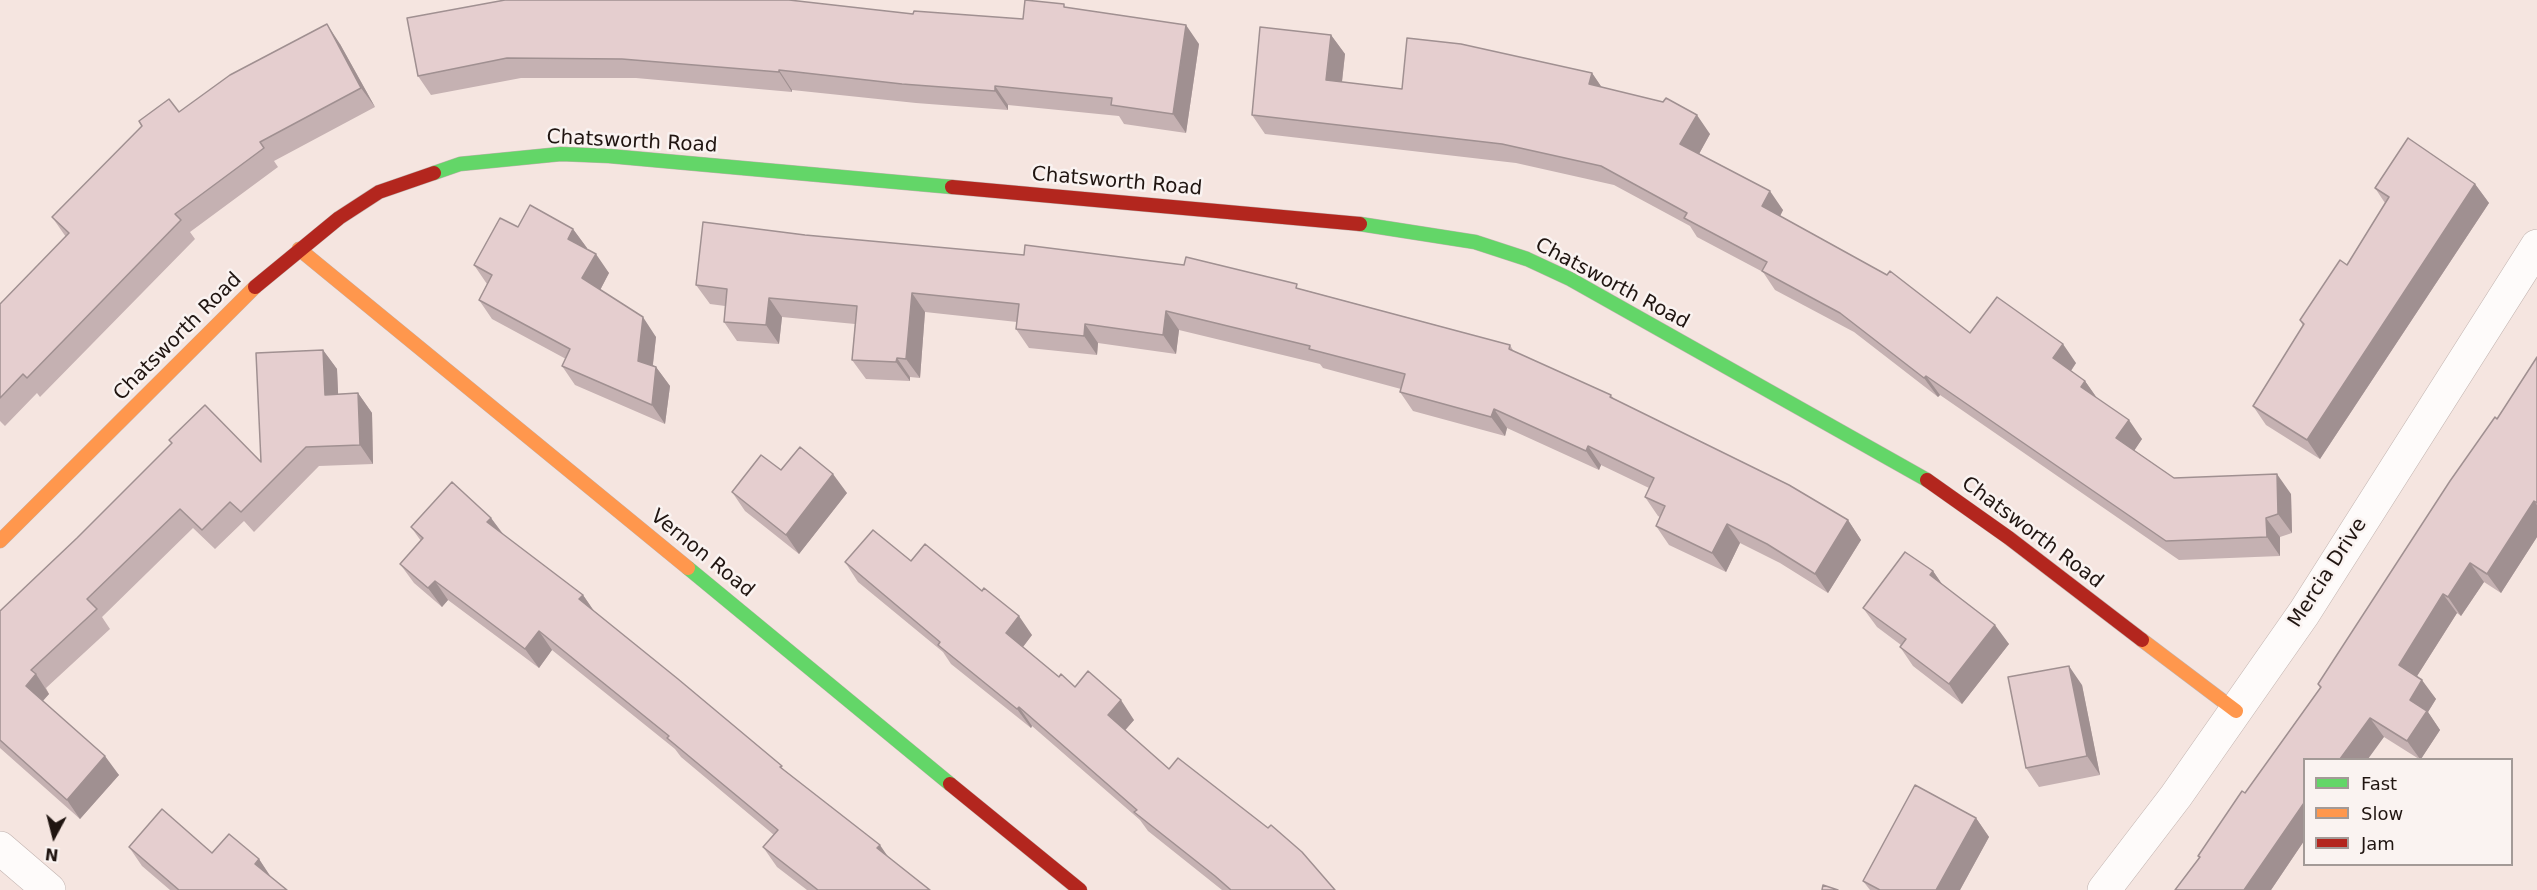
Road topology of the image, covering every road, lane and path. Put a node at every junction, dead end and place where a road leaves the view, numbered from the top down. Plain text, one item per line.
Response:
1 (2537, 246) edge
2 (299, 249) junction
3 (0, 541) edge
4 (2236, 711) junction
5 (0, 848) edge
6 (49, 890) edge
7 (1080, 890) edge
8 (2104, 890) edge

1 - 4 street, Mercia Drive
2 - 3 street, Chatsworth Road
2 - 4 street, Chatsworth Road
2 - 7 street, Vernon Road
4 - 8 street, Mercia Drive
5 - 6 street

